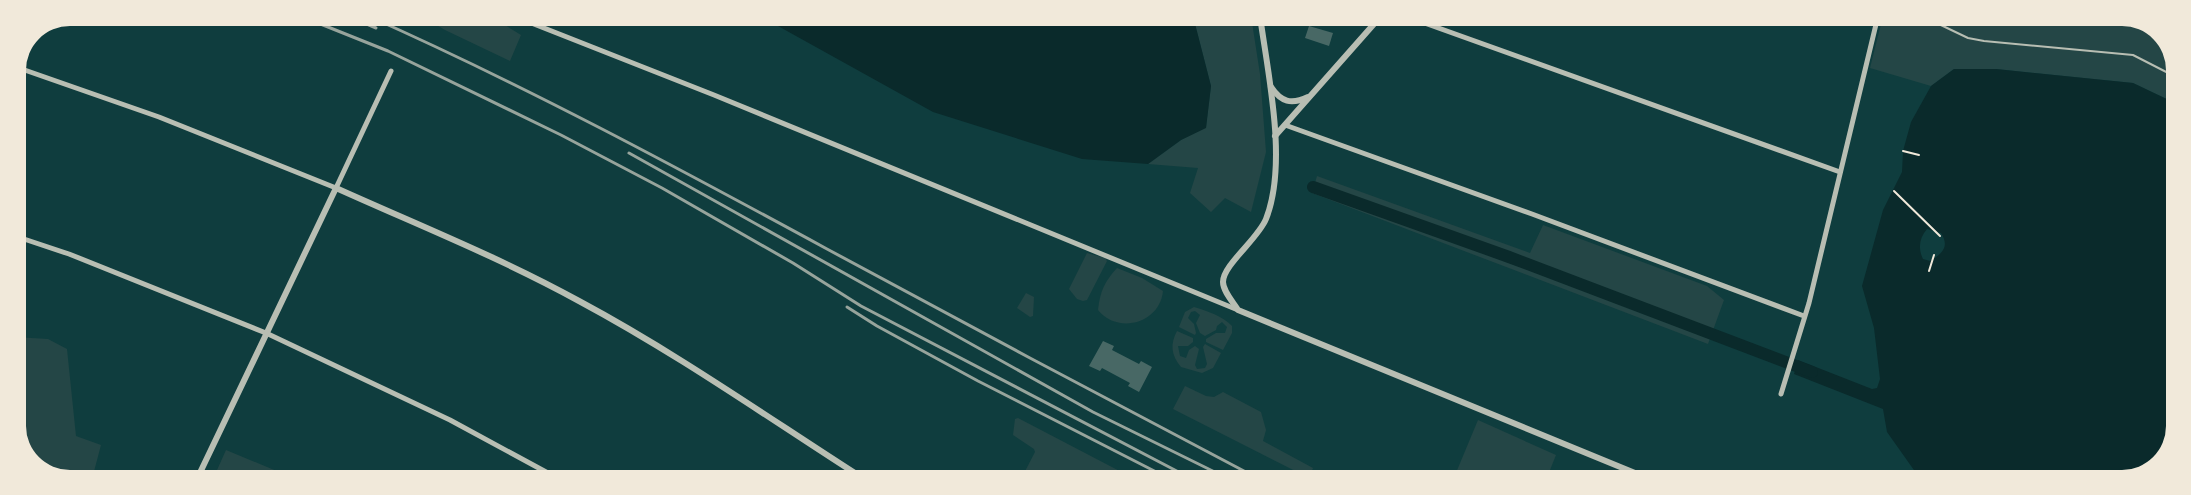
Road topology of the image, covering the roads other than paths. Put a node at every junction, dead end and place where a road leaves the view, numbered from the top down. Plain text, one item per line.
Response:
1 (539, 26) edge
2 (1261, 26) edge
3 (1372, 26) edge
4 (1433, 26) edge
5 (1876, 26) edge
6 (1943, 26) edge
7 (26, 70) edge
8 (391, 71) dead end
9 (2165, 71) edge
10 (1269, 84) junction
11 (1311, 95) junction
12 (1285, 125) junction
13 (1275, 136) junction
14 (1840, 172) junction
15 (336, 188) junction
16 (26, 240) edge
17 (1238, 310) junction
18 (1804, 316) junction
19 (266, 333) junction
20 (1781, 394) dead end
21 (201, 470) edge
22 (542, 470) edge
23 (850, 470) edge
24 (1628, 470) edge

1 - 17 street
2 - 10 street
3 - 11 street
4 - 14 street
5 - 14 street
6 - 9 lane
7 - 15 street
8 - 15 street
10 - 11 street
10 - 13 street
11 - 12 street
12 - 13 street
12 - 18 street
13 - 17 street
14 - 18 street
15 - 19 street
15 - 23 street
16 - 19 street
17 - 24 street
18 - 20 street
19 - 21 street
19 - 22 street

